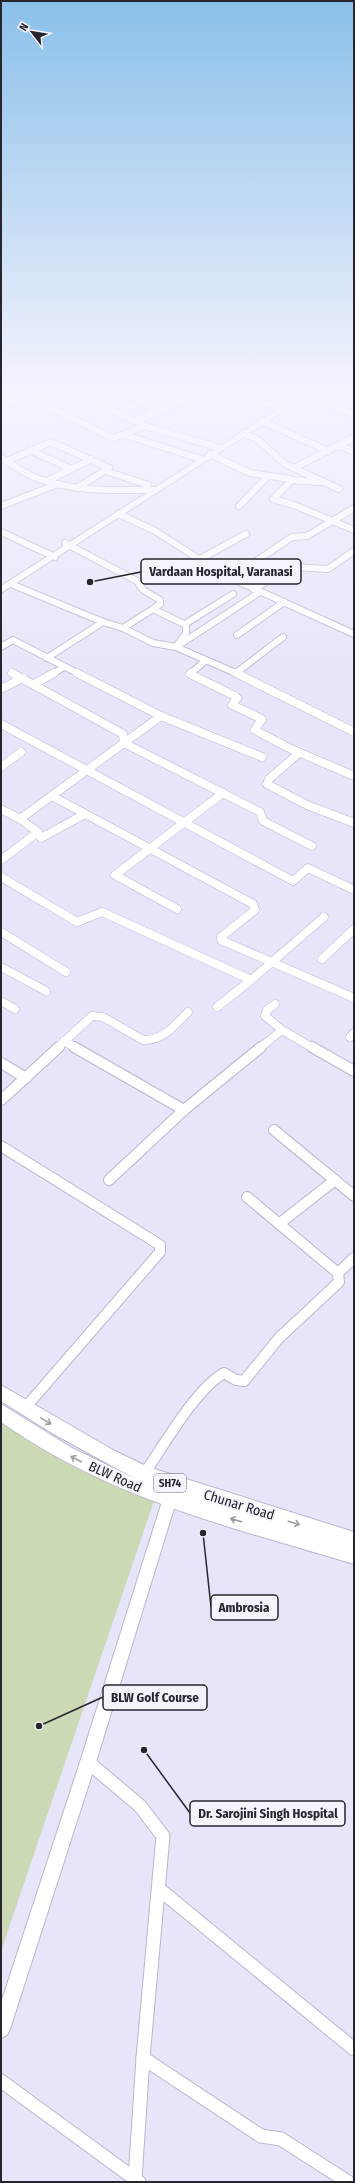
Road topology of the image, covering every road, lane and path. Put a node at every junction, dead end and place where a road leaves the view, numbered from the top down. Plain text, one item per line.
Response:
1 (40, 491) edge
2 (145, 491) edge
3 (146, 491) edge
4 (253, 491) edge
5 (281, 491) edge
6 (2, 505) edge
7 (238, 506) dead end
8 (354, 508) edge
9 (118, 514) junction
10 (334, 521) junction
11 (354, 530) edge
12 (1, 532) edge
13 (246, 534) dead end
14 (68, 545) junction
15 (354, 551) edge
16 (52, 555) junction
17 (200, 559) junction
18 (231, 578) junction
19 (1, 583) edge
20 (11, 584) junction
21 (1, 590) edge
22 (256, 590) junction
23 (232, 594) dead end
24 (284, 602) junction
25 (153, 609) junction
26 (103, 622) junction
27 (185, 624) junction
28 (123, 628) junction
29 (354, 634) edge
30 (237, 635) dead end
31 (283, 637) dead end
32 (1, 647) edge
33 (176, 647) junction
34 (47, 658) junction
35 (205, 661) junction
36 (64, 667) junction
37 (12, 673) dead end
38 (236, 673) junction
39 (23, 678) junction
40 (34, 684) junction
41 (1, 689) edge
42 (161, 716) junction
43 (1, 724) edge
44 (353, 729) edge
45 (124, 743) junction
46 (22, 752) dead end
47 (299, 753) junction
48 (262, 757) dead end
49 (1, 767) edge
50 (87, 771) junction
51 (353, 774) edge
52 (223, 793) junction
53 (52, 796) junction
54 (1, 809) edge
55 (85, 814) junction
56 (20, 819) junction
57 (182, 822) junction
58 (354, 824) edge
59 (41, 838) dead end
60 (312, 846) dead end
61 (149, 849) junction
62 (1, 860) edge
63 (1, 877) edge
64 (354, 890) edge
65 (177, 909) dead end
66 (324, 918) dead end
67 (354, 929) edge
68 (1, 932) edge
69 (322, 959) dead end
70 (271, 963) junction
71 (1, 967) edge
72 (66, 972) dead end
73 (252, 980) junction
74 (46, 991) dead end
75 (354, 998) edge
76 (1, 1001) edge
77 (275, 1004) dead end
78 (217, 1007) dead end
79 (15, 1009) dead end
80 (188, 1012) dead end
81 (282, 1030) junction
82 (64, 1041) junction
83 (1, 1063) edge
84 (354, 1071) edge
85 (26, 1078) junction
86 (1, 1100) edge
87 (184, 1110) junction
88 (274, 1130) dead end
89 (1, 1146) edge
90 (109, 1180) dead end
91 (335, 1180) junction
92 (354, 1196) edge
93 (246, 1197) dead end
94 (279, 1224) junction
95 (354, 1258) edge
96 (338, 1273) junction
97 (1, 1392) edge
98 (25, 1408) junction
99 (1, 1412) edge
100 (144, 1474) junction
101 (172, 1492) junction
102 (354, 1541) edge
103 (354, 1555) edge
104 (88, 1762) junction
105 (159, 1889) junction
106 (1, 2028) edge
107 (354, 2049) edge
108 (143, 2058) junction
109 (1, 2080) edge
110 (137, 2181) edge
111 (348, 2182) edge

1 - 6 street
2 - 14 main road
3 - 9 main road
4 - 7 street
5 - 10 street
8 - 10 street
9 - 14 main road
9 - 17 street
10 - 11 street
10 - 18 street
12 - 16 street
13 - 17 street
14 - 16 main road
14 - 25 street
15 - 22 street
16 - 19 main road
16 - 20 main road
17 - 18 street
18 - 22 street
20 - 21 main road
20 - 26 street
22 - 24 street
22 - 33 street
23 - 27 street
24 - 29 street
24 - 30 street
25 - 27 street
25 - 28 street
26 - 28 street
26 - 34 street
27 - 33 street
28 - 33 street
31 - 38 street
32 - 34 street
33 - 35 street
34 - 36 street
35 - 38 street
35 - 47 street
36 - 40 street
36 - 42 street
37 - 39 street
38 - 44 street
39 - 40 street
39 - 41 street
40 - 45 street
42 - 45 street
42 - 48 street
43 - 50 street
45 - 50 street
45 - 52 street
46 - 49 street
47 - 51 street
47 - 58 street
50 - 53 street
50 - 57 street
52 - 57 street
52 - 60 street
53 - 55 street
53 - 56 street
54 - 56 street
55 - 59 street
55 - 61 street
56 - 62 street
57 - 61 street
57 - 64 street
61 - 65 street
61 - 70 street
63 - 73 street
66 - 70 street
67 - 69 street
68 - 72 street
70 - 73 street
70 - 75 street
71 - 74 street
73 - 78 street
76 - 79 street
77 - 81 street
80 - 82 street
81 - 84 street
81 - 87 street
82 - 85 street
82 - 87 street
83 - 85 street
85 - 86 street
87 - 90 street
88 - 91 street
89 - 98 street
91 - 92 street
91 - 94 street
93 - 94 street
94 - 96 street
95 - 96 street
96 - 100 street
97 - 98 main road, Chunar Road / SH74
98 -> 100 main road, Chunar Road / SH74
101 -> 99 main road, BLW Road / SH74
100 - 101 main road, Chunar Road / SH74
101 -> 102 main road, Chunar Road / SH74
103 -> 101 main road, BLW Road / SH74
101 - 104 street
104 - 105 street
104 - 106 street
105 - 107 street
105 - 108 street
108 - 110 street
108 - 111 street
109 - 110 street

